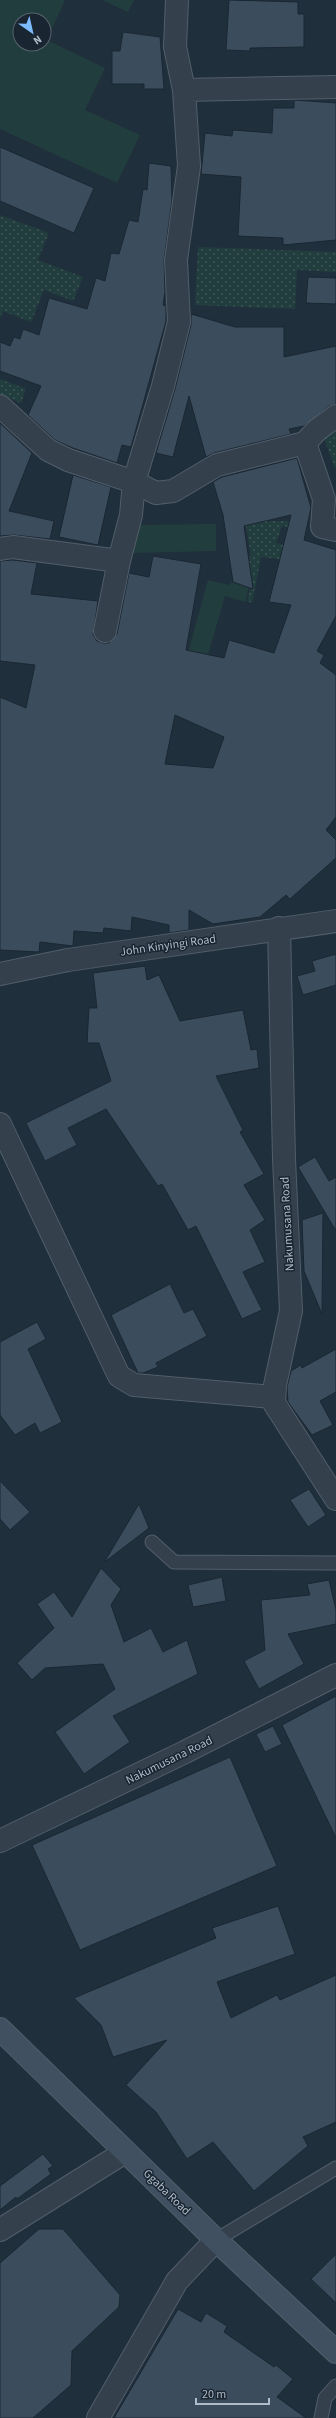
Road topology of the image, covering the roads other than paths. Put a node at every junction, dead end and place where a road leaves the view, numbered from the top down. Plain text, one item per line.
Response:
1 (178, 0) edge
2 (336, 87) edge
3 (184, 90) junction
4 (0, 406) edge
5 (336, 416) edge
6 (305, 443) junction
7 (134, 482) junction
8 (336, 530) edge
9 (0, 549) edge
10 (118, 561) junction
11 (105, 631) dead end
12 (336, 921) edge
13 (279, 928) junction
14 (0, 974) edge
15 (0, 1124) edge
16 (274, 1397) junction
17 (336, 1499) edge
18 (152, 1542) dead end
19 (336, 1564) edge
20 (336, 1676) edge
21 (0, 1841) edge
22 (0, 2029) edge
23 (125, 2152) junction
24 (336, 2168) edge
25 (0, 2230) edge
26 (216, 2240) junction
27 (336, 2352) edge
28 (336, 2386) edge
29 (98, 2418) edge
30 (321, 2418) edge

1 - 3 street
2 - 3 street
3 - 7 street
4 - 7 street
5 - 6 street
6 - 7 street
6 - 8 street
7 - 10 street
9 - 10 street
10 - 11 street
12 - 13 street, John Kinyingi Road
13 - 14 street, John Kinyingi Road
13 - 16 street, Nakumusana Road
15 - 16 street
16 - 17 street
18 - 19 lane
20 - 21 street, Nakumusana Road
22 - 23 main road, Ggaba Road
23 - 25 street
23 - 26 main road, Ggaba Road
24 - 26 lane
26 - 27 main road, Ggaba Road
26 - 29 street
28 - 30 lane

